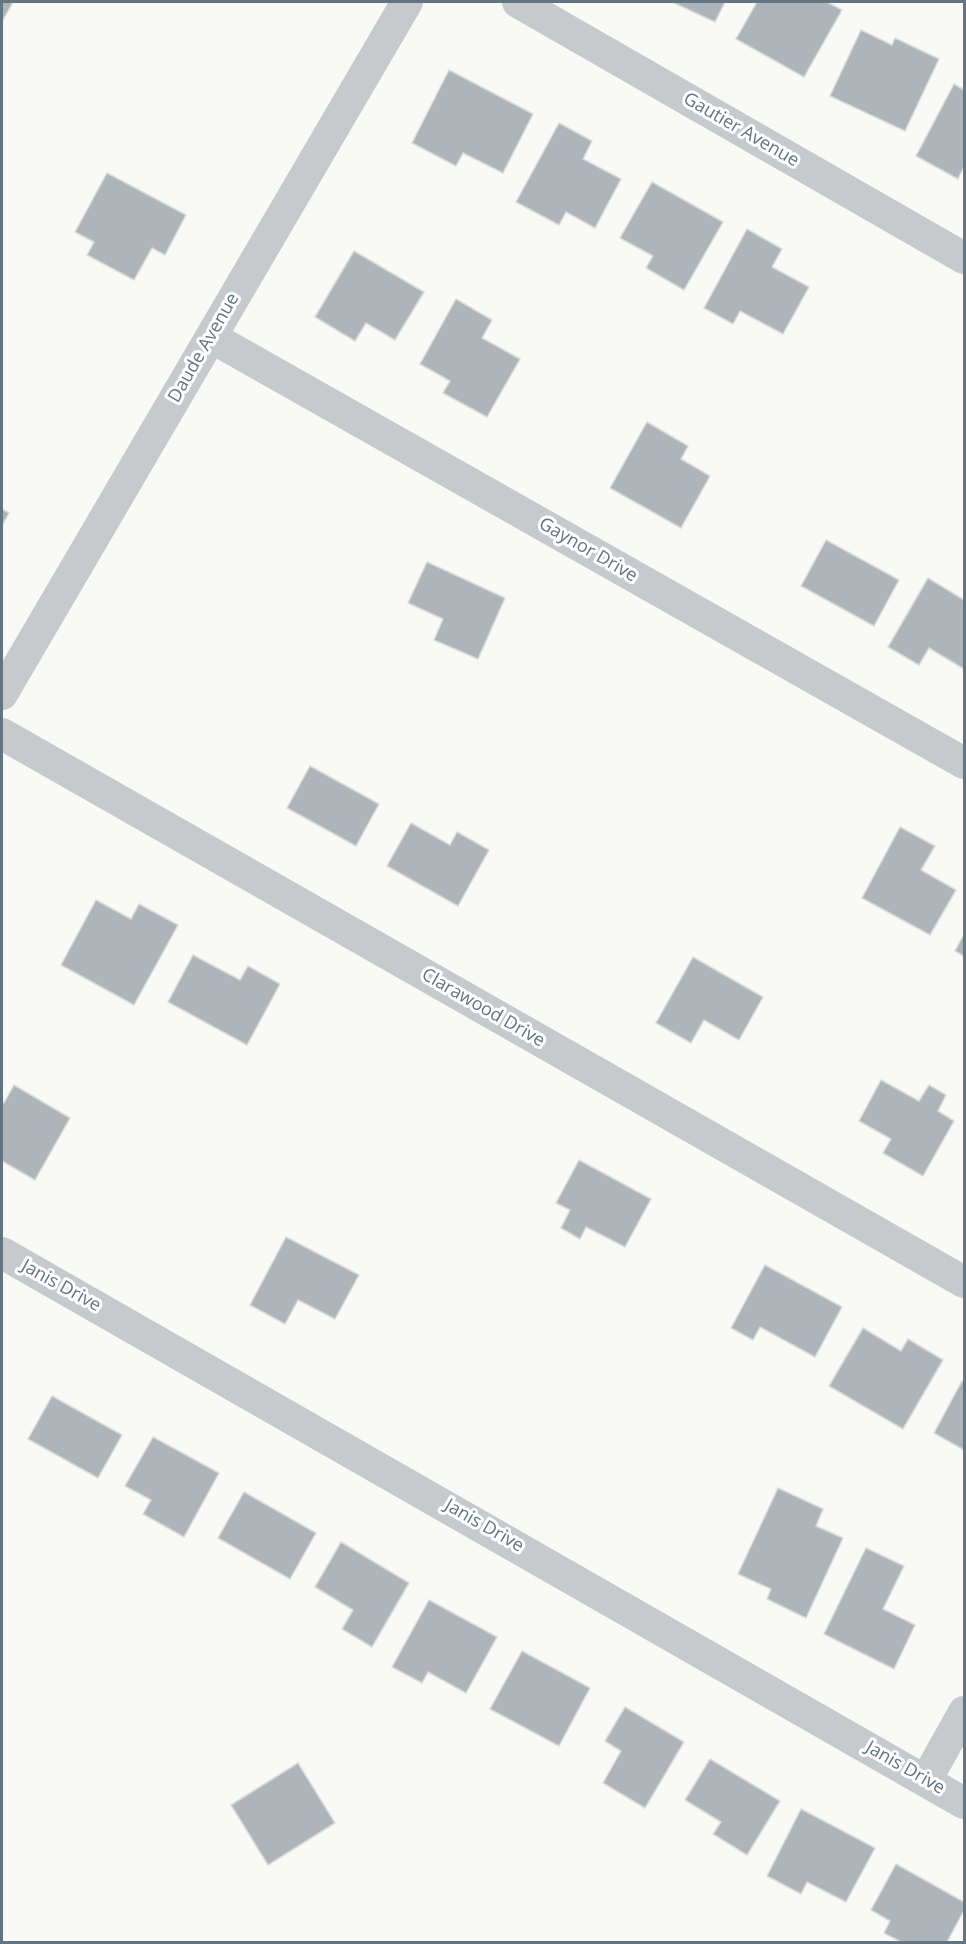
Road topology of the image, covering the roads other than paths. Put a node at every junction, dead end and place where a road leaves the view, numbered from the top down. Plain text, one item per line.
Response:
1 (407, 2) edge
2 (518, 2) edge
3 (964, 258) edge
4 (211, 337) junction
5 (2, 694) edge
6 (2, 734) edge
7 (964, 763) edge
8 (2, 1253) edge
9 (964, 1282) edge
10 (964, 1712) edge
11 (926, 1780) junction
12 (964, 1803) edge

1 - 4 street, Daude Avenue
2 - 3 street, Gautier Avenue
4 - 5 street, Daude Avenue
4 - 7 street, Gaynor Drive
6 - 9 street, Clarawood Drive
8 - 11 street, Janis Drive
10 - 11 street
11 - 12 street, Janis Drive

